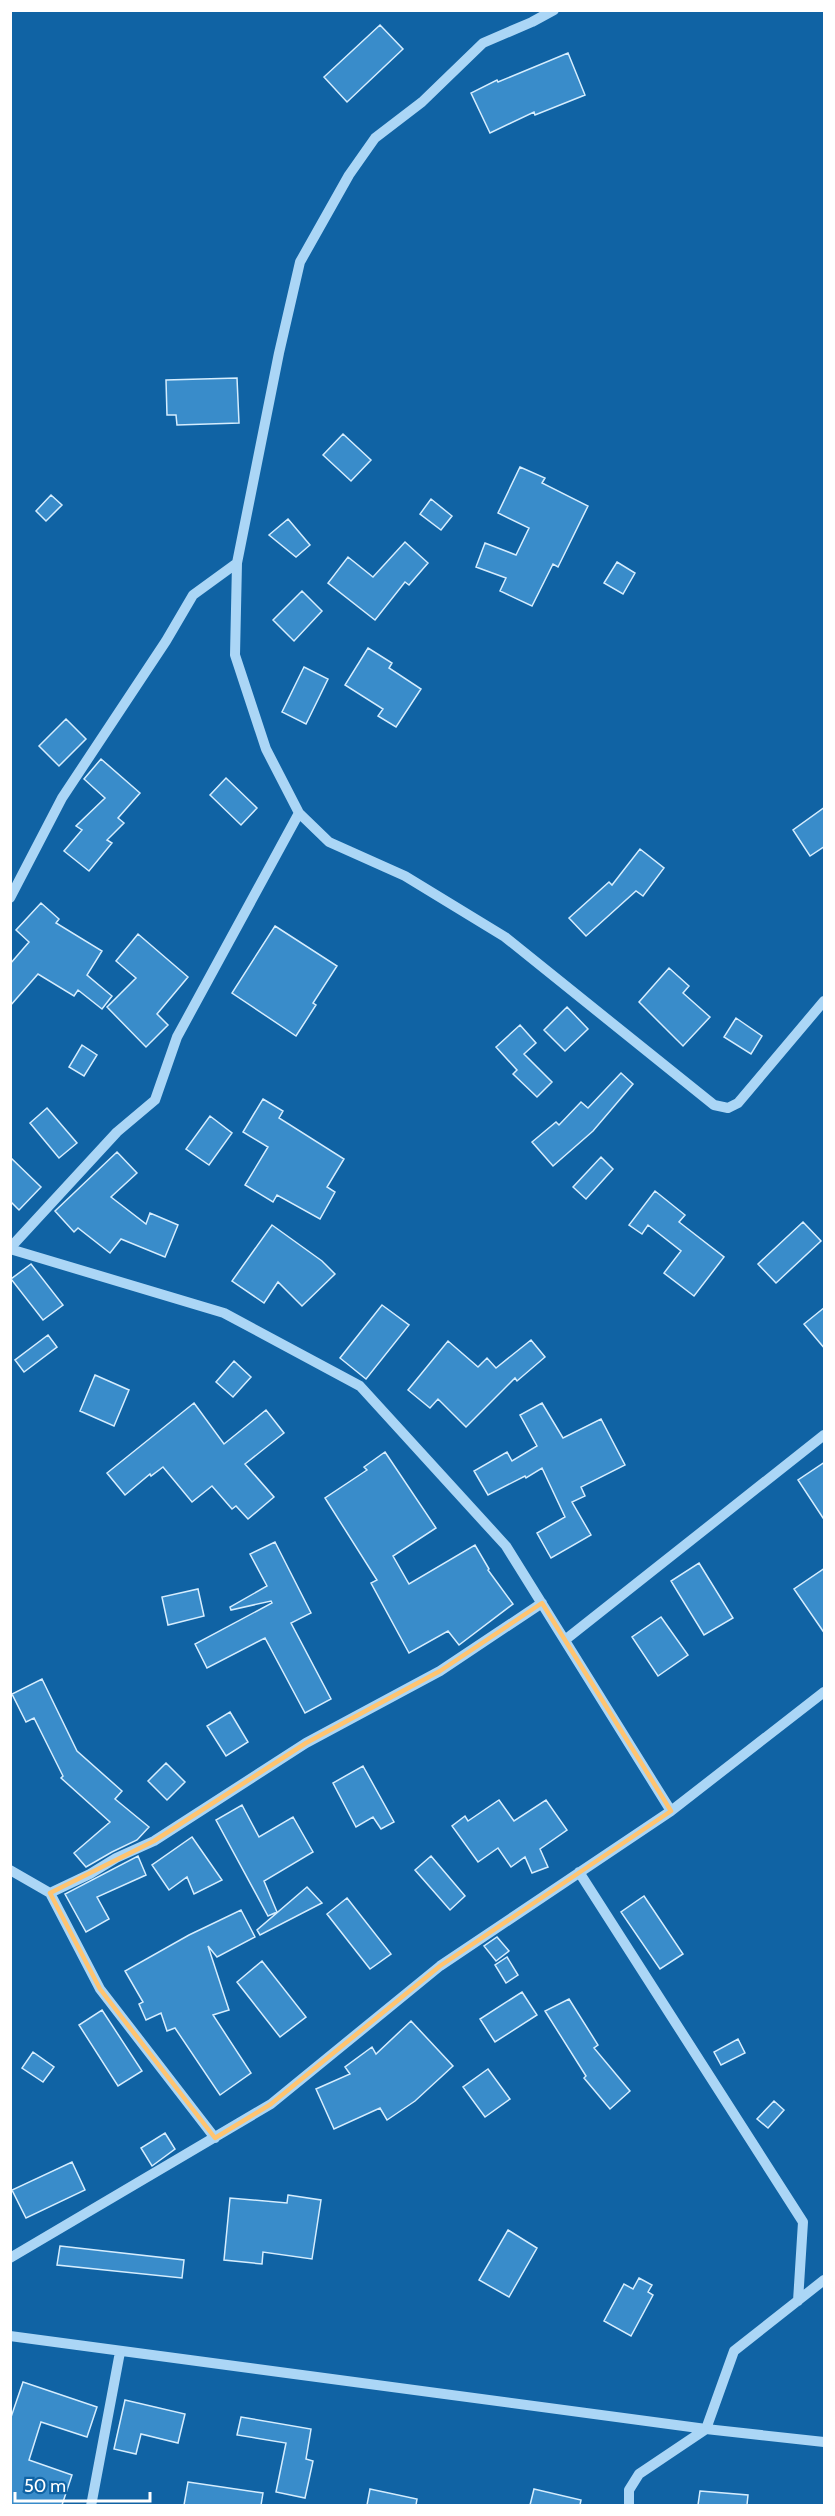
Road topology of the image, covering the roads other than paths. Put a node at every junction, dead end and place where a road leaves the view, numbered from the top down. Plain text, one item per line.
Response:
1 (554, 10) edge
2 (237, 563) junction
3 (299, 813) junction
4 (10, 898) edge
5 (825, 1001) edge
6 (10, 1248) edge
7 (825, 1435) edge
8 (542, 1603) junction
9 (565, 1640) junction
10 (825, 1692) edge
11 (670, 1810) junction
12 (10, 1870) edge
13 (579, 1872) junction
14 (50, 1893) junction
15 (215, 2138) junction
16 (10, 2258) edge
17 (825, 2280) edge
18 (798, 2301) junction
19 (10, 2336) edge
20 (120, 2352) junction
21 (706, 2429) junction
22 (824, 2442) edge
23 (91, 2505) edge
24 (629, 2505) edge

1 - 2 street
2 - 3 street
2 - 4 street
3 - 5 street
3 - 6 street
6 - 8 street
7 - 9 street
8 - 9 street
8 - 14 street
9 - 11 street
10 - 11 street
11 - 13 street
12 - 14 street
13 - 15 street
13 - 18 street
14 - 15 street
15 - 16 street
17 - 18 street
18 - 21 street
19 - 20 street
20 - 21 street
20 - 23 street
21 - 22 street
21 - 24 street

